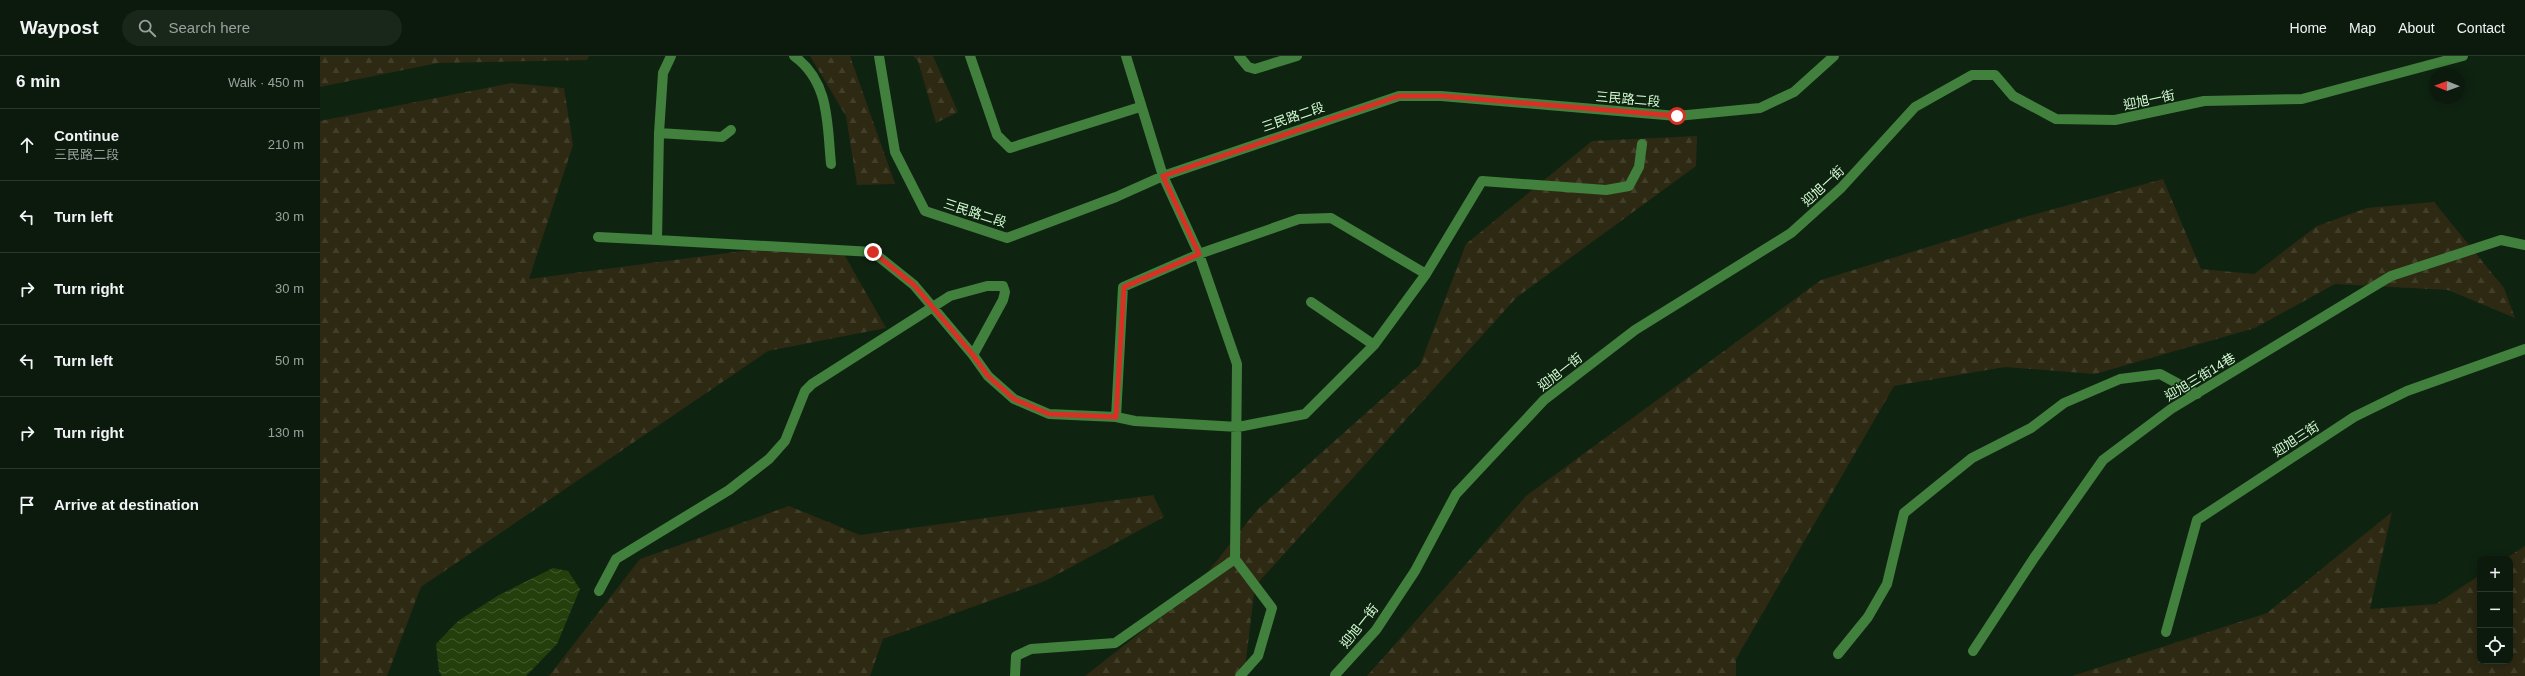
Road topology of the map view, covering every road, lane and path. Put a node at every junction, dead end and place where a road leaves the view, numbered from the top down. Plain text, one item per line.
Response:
1 (671, 56) edge
2 (794, 56) edge
3 (879, 56) edge
4 (970, 56) edge
5 (1126, 56) edge
6 (1239, 56) edge
7 (1297, 56) edge
8 (1834, 56) edge
9 (2463, 56) edge
10 (1140, 107) junction
11 (731, 130) dead end
12 (659, 133) junction
13 (1642, 144) dead end
14 (831, 164) dead end
15 (1163, 176) junction
16 (598, 237) dead end
17 (657, 240) junction
18 (2525, 245) edge
19 (1199, 254) junction
20 (1426, 274) junction
21 (1311, 302) dead end
22 (1374, 345) junction
23 (2525, 349) edge
24 (973, 355) junction
25 (2197, 394) junction
26 (1116, 417) junction
27 (1238, 427) junction
28 (1235, 559) junction
29 (599, 591) dead end
30 (2166, 632) dead end
31 (1973, 651) dead end
32 (1838, 654) dead end
33 (1335, 675) edge
34 (1015, 676) edge
35 (1240, 676) edge

1 - 12 street
2 - 14 street
3 - 15 street, 三民路二段
4 - 10 street
5 - 10 street
6 - 7 street
8 - 15 street, 三民路二段
9 - 33 street, 迎旭一街
10 - 15 street
11 - 12 street
12 - 17 street
13 - 20 street
15 - 19 street
16 - 17 street
17 - 24 street
18 - 25 street, 迎旭三街14巷
19 - 20 street
19 - 26 street
19 - 27 street
20 - 22 street
21 - 22 street
22 - 27 street
23 - 30 street, 迎旭三街
24 - 26 street
24 - 29 street
25 - 31 street, 迎旭三街14巷
25 - 32 street
26 - 27 street
27 - 28 street
28 - 34 street
28 - 35 street

